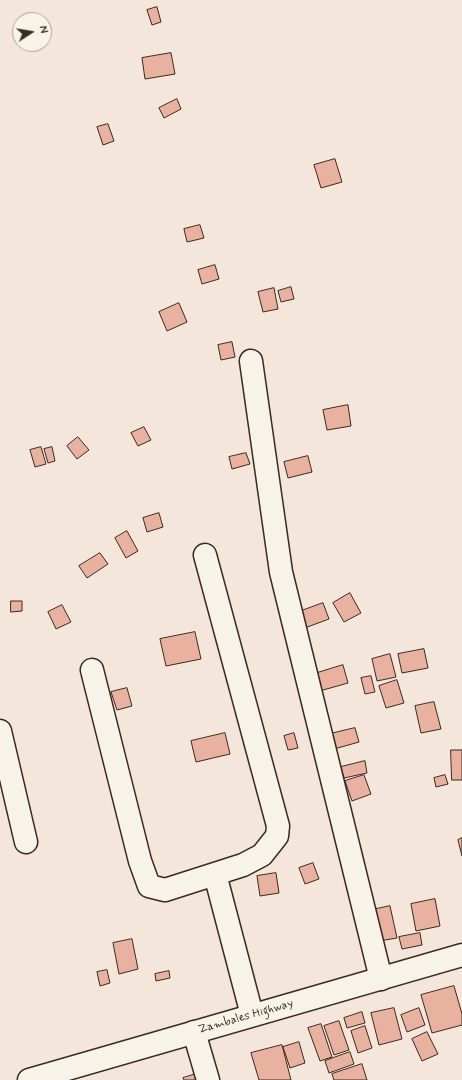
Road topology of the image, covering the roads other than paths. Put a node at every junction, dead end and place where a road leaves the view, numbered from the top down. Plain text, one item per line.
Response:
1 (251, 361) dead end
2 (205, 555) dead end
3 (92, 670) dead end
4 (0, 731) edge
5 (4, 763) edge
6 (26, 842) dead end
7 (215, 874) junction
8 (462, 955) edge
9 (381, 979) junction
10 (252, 1016) junction
11 (194, 1032) junction
12 (29, 1080) edge
13 (208, 1080) edge

1 - 9 street
2 - 7 street
3 - 7 street
4 - 5 street
5 - 6 street
7 - 10 street
8 - 9 street, Zambales Highway
9 - 10 street, Zambales Highway
10 - 11 street, Zambales Highway
11 - 12 street, Zambales Highway
11 - 13 street

